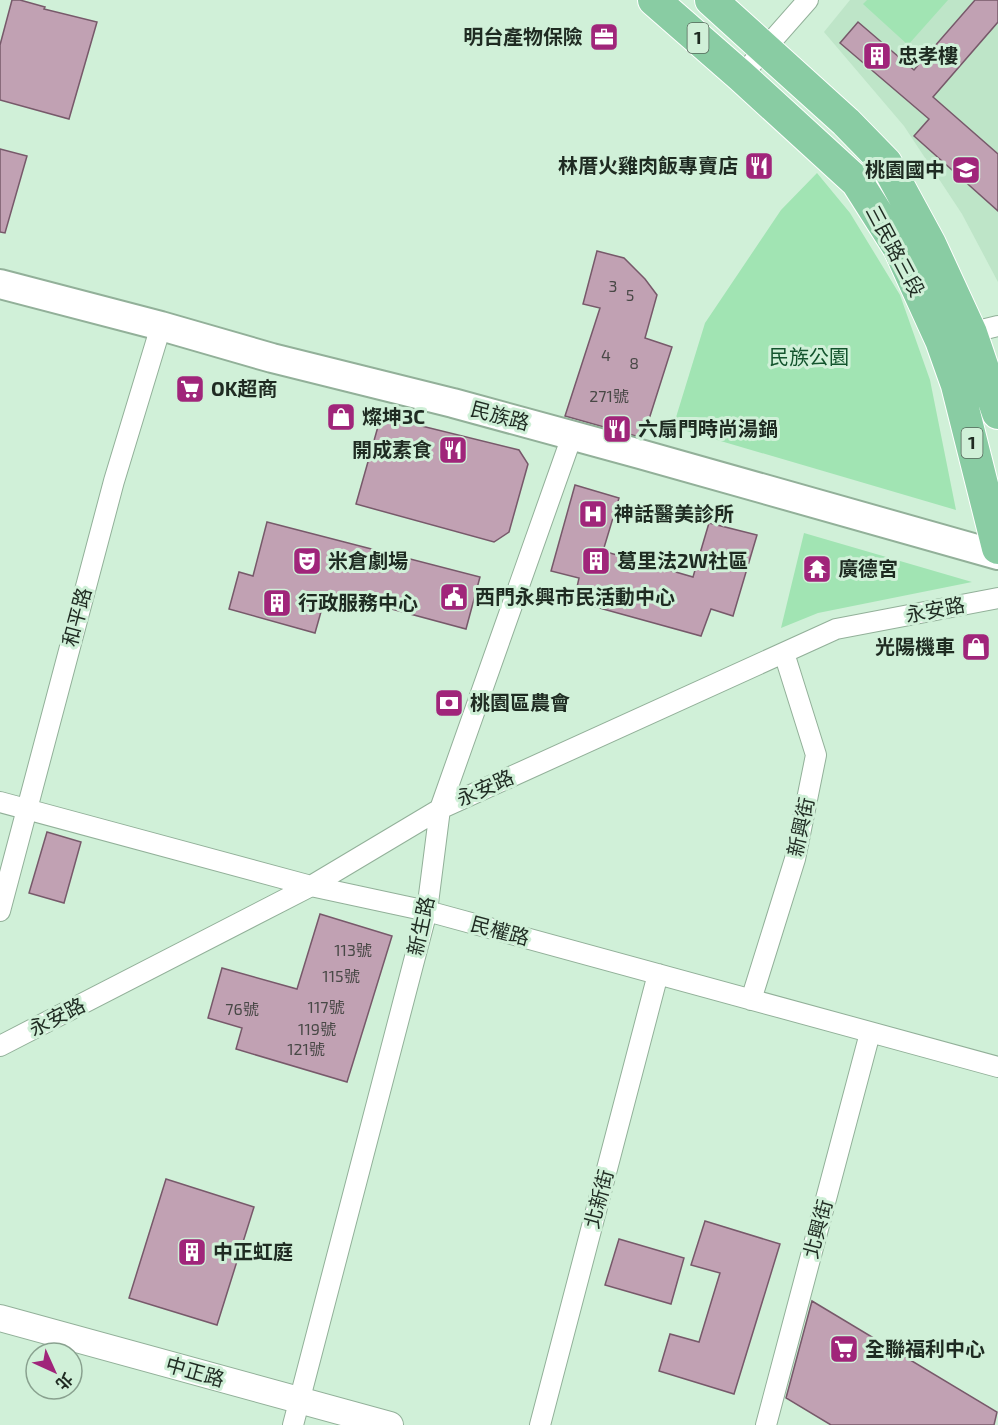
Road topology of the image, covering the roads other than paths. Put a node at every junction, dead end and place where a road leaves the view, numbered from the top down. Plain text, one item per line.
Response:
1 (654, 0) edge
2 (711, 0) edge
3 (808, 0) edge
4 (764, 50) junction
5 (741, 76) junction
6 (0, 284) edge
7 (161, 326) junction
8 (984, 330) edge
9 (940, 340) junction
10 (998, 413) edge
11 (572, 436) junction
12 (998, 548) edge
13 (998, 555) edge
14 (998, 598) edge
15 (783, 653) junction
16 (0, 802) edge
17 (440, 808) junction
18 (26, 810) junction
19 (311, 886) junction
20 (0, 910) edge
21 (427, 911) junction
22 (658, 974) junction
23 (751, 1000) junction
24 (870, 1033) junction
25 (0, 1046) edge
26 (998, 1067) edge
27 (0, 1318) edge
28 (296, 1413) edge
29 (390, 1425) edge
30 (540, 1425) edge
31 (766, 1425) edge

1 - 5 main road, 三民路三段 / 1
2 - 4 main road, 三民路三段 / 1
3 - 4 street
4 - 5 street
4 - 8 main road, 三民路三段 / 1
5 - 9 main road, 三民路三段 / 1
6 - 7 main road, 民族路
7 - 11 main road, 民族路
7 - 18 street, 和平路
8 - 9 street
8 - 10 main road, 三民路三段 / 1
9 - 12 main road, 三民路三段 / 1
11 - 13 main road, 民族路
11 - 17 street, 新生路
14 - 15 street, 永安路
15 - 17 street, 永安路
15 - 23 street, 新興街
16 - 18 street, 民權路
17 - 19 street, 永安路
17 - 21 street, 新生路
18 - 19 street, 民權路
18 - 20 street, 和平路
19 - 21 street, 民權路
19 - 25 street, 永安路
21 - 22 street, 民權路
21 - 28 street, 新生路
22 - 23 street, 民權路
22 - 30 street, 北新街
23 - 24 street, 民權路
24 - 26 street, 民權路
24 - 31 street, 北興街
27 - 28 street, 中正路
28 - 29 street, 中正路

